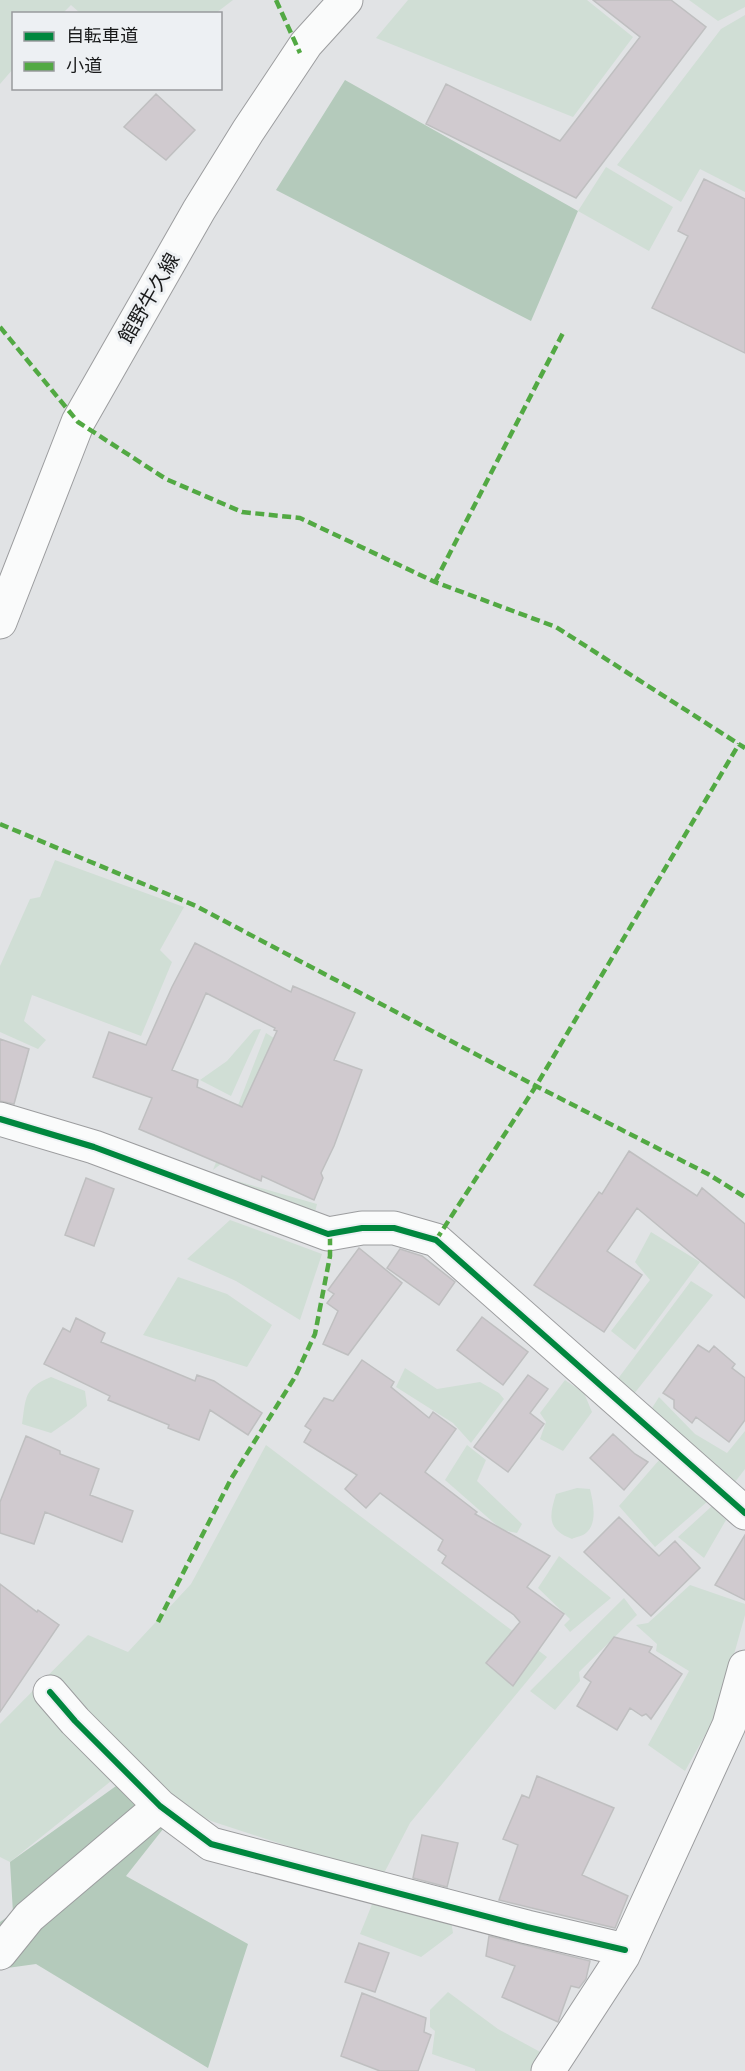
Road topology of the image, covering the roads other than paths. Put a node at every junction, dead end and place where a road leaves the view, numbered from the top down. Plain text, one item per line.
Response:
1 (345, 0) edge
2 (0, 622) edge
3 (0, 1119) edge
4 (745, 1513) edge
5 (745, 1667) edge
6 (50, 1692) dead end
7 (737, 1730) edge
8 (160, 1806) junction
9 (625, 1950) junction
10 (0, 1953) edge
11 (548, 2071) edge

1 - 2 street, 館野牛久線
3 - 4 street
5 - 7 street
6 - 8 street
7 - 9 street
8 - 9 street
8 - 10 street
9 - 11 street

